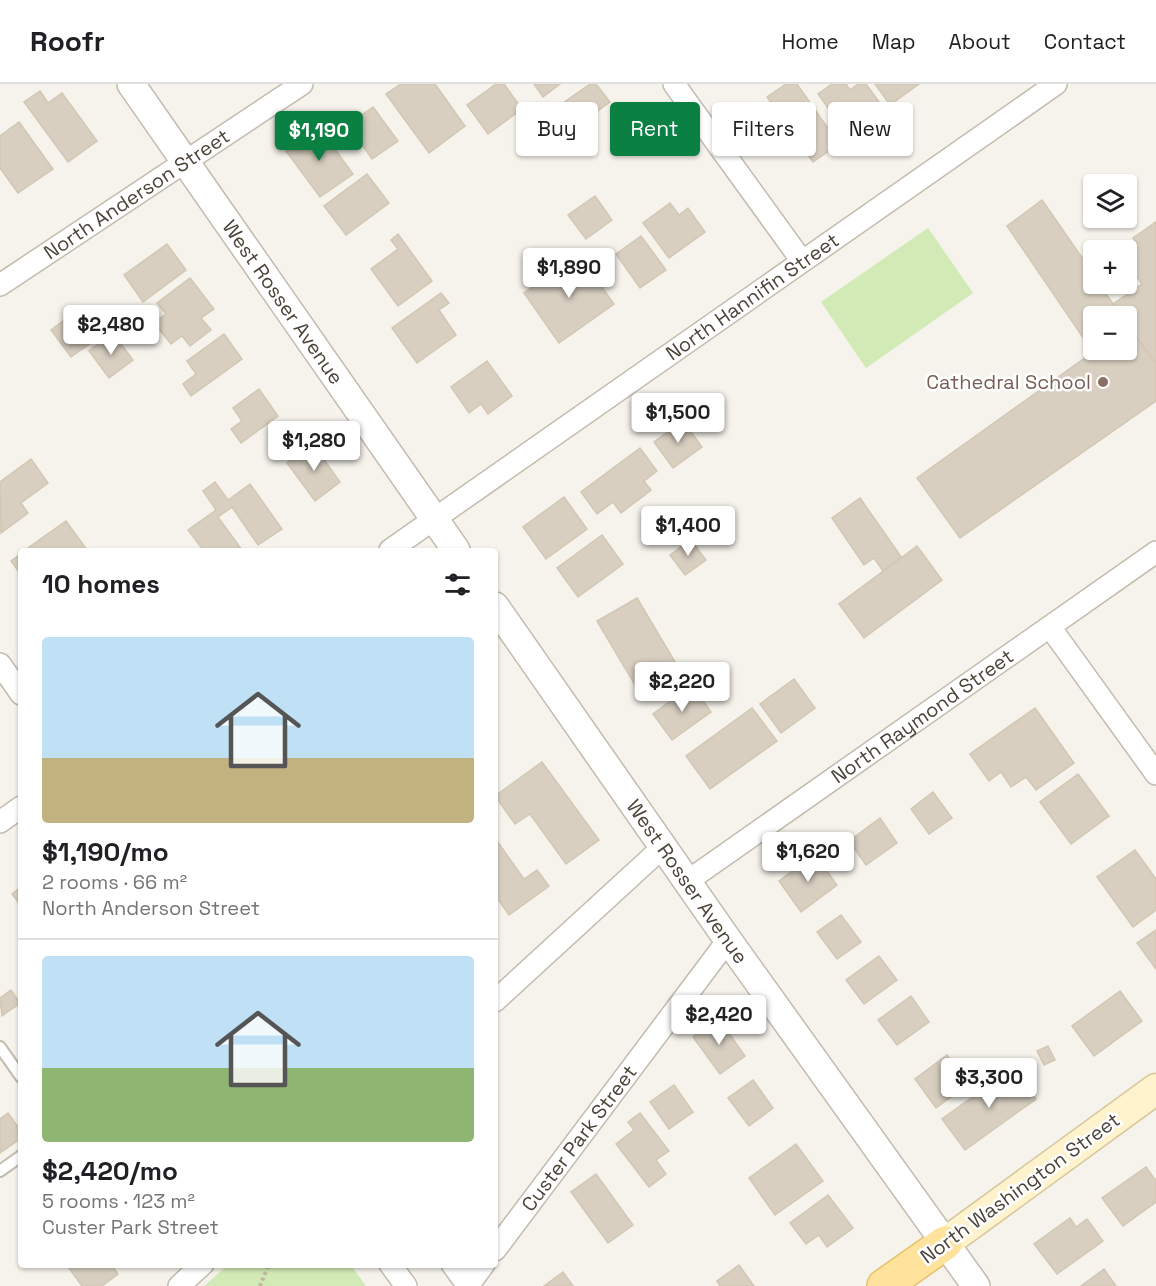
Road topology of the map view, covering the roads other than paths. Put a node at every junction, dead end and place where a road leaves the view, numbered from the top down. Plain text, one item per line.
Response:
1 (131, 84) edge
2 (302, 84) edge
3 (674, 84) edge
4 (1056, 84) edge
5 (185, 162) junction
6 (802, 261) junction
7 (1, 283) edge
8 (435, 519) junction
9 (393, 548) edge
10 (455, 548) edge
11 (1156, 552) edge
12 (498, 610) edge
13 (1050, 627) junction
14 (0, 664) edge
15 (18, 690) edge
16 (1156, 774) edge
17 (18, 809) edge
18 (0, 822) edge
19 (664, 846) junction
20 (689, 880) junction
21 (728, 940) junction
22 (498, 998) edge
23 (0, 1047) edge
24 (18, 1073) edge
25 (1156, 1089) edge
26 (18, 1158) edge
27 (0, 1171) edge
28 (945, 1243) junction
29 (498, 1246) edge
30 (199, 1268) edge
31 (393, 1268) edge
32 (455, 1268) edge
33 (481, 1268) edge
34 (179, 1286) edge
35 (406, 1286) edge
36 (468, 1286) edge
37 (884, 1286) edge
38 (976, 1286) edge

1 - 5 street, West Rosser Avenue
2 - 5 street, North Anderson Street
3 - 6 street
4 - 6 street, North Hannifin Street
5 - 7 street, North Anderson Street
5 - 8 street, West Rosser Avenue
6 - 8 street, North Hannifin Street
8 - 9 street, North Hannifin Street
8 - 10 street, West Rosser Avenue
11 - 13 street, North Raymond Street
12 - 19 street, West Rosser Avenue
13 - 16 street
13 - 20 street, North Raymond Street
14 - 15 street
17 - 18 street
19 - 20 street, West Rosser Avenue
19 - 22 street
20 - 21 street, West Rosser Avenue
21 - 28 street, West Rosser Avenue
21 - 29 street, Custer Park Street
23 - 24 lane
25 - 28 main road, North Washington Street
26 - 27 lane
28 - 37 main road, North Washington Street
28 - 38 street, West Rosser Avenue
30 - 34 street
31 - 35 street
32 - 36 street
33 - 36 street

